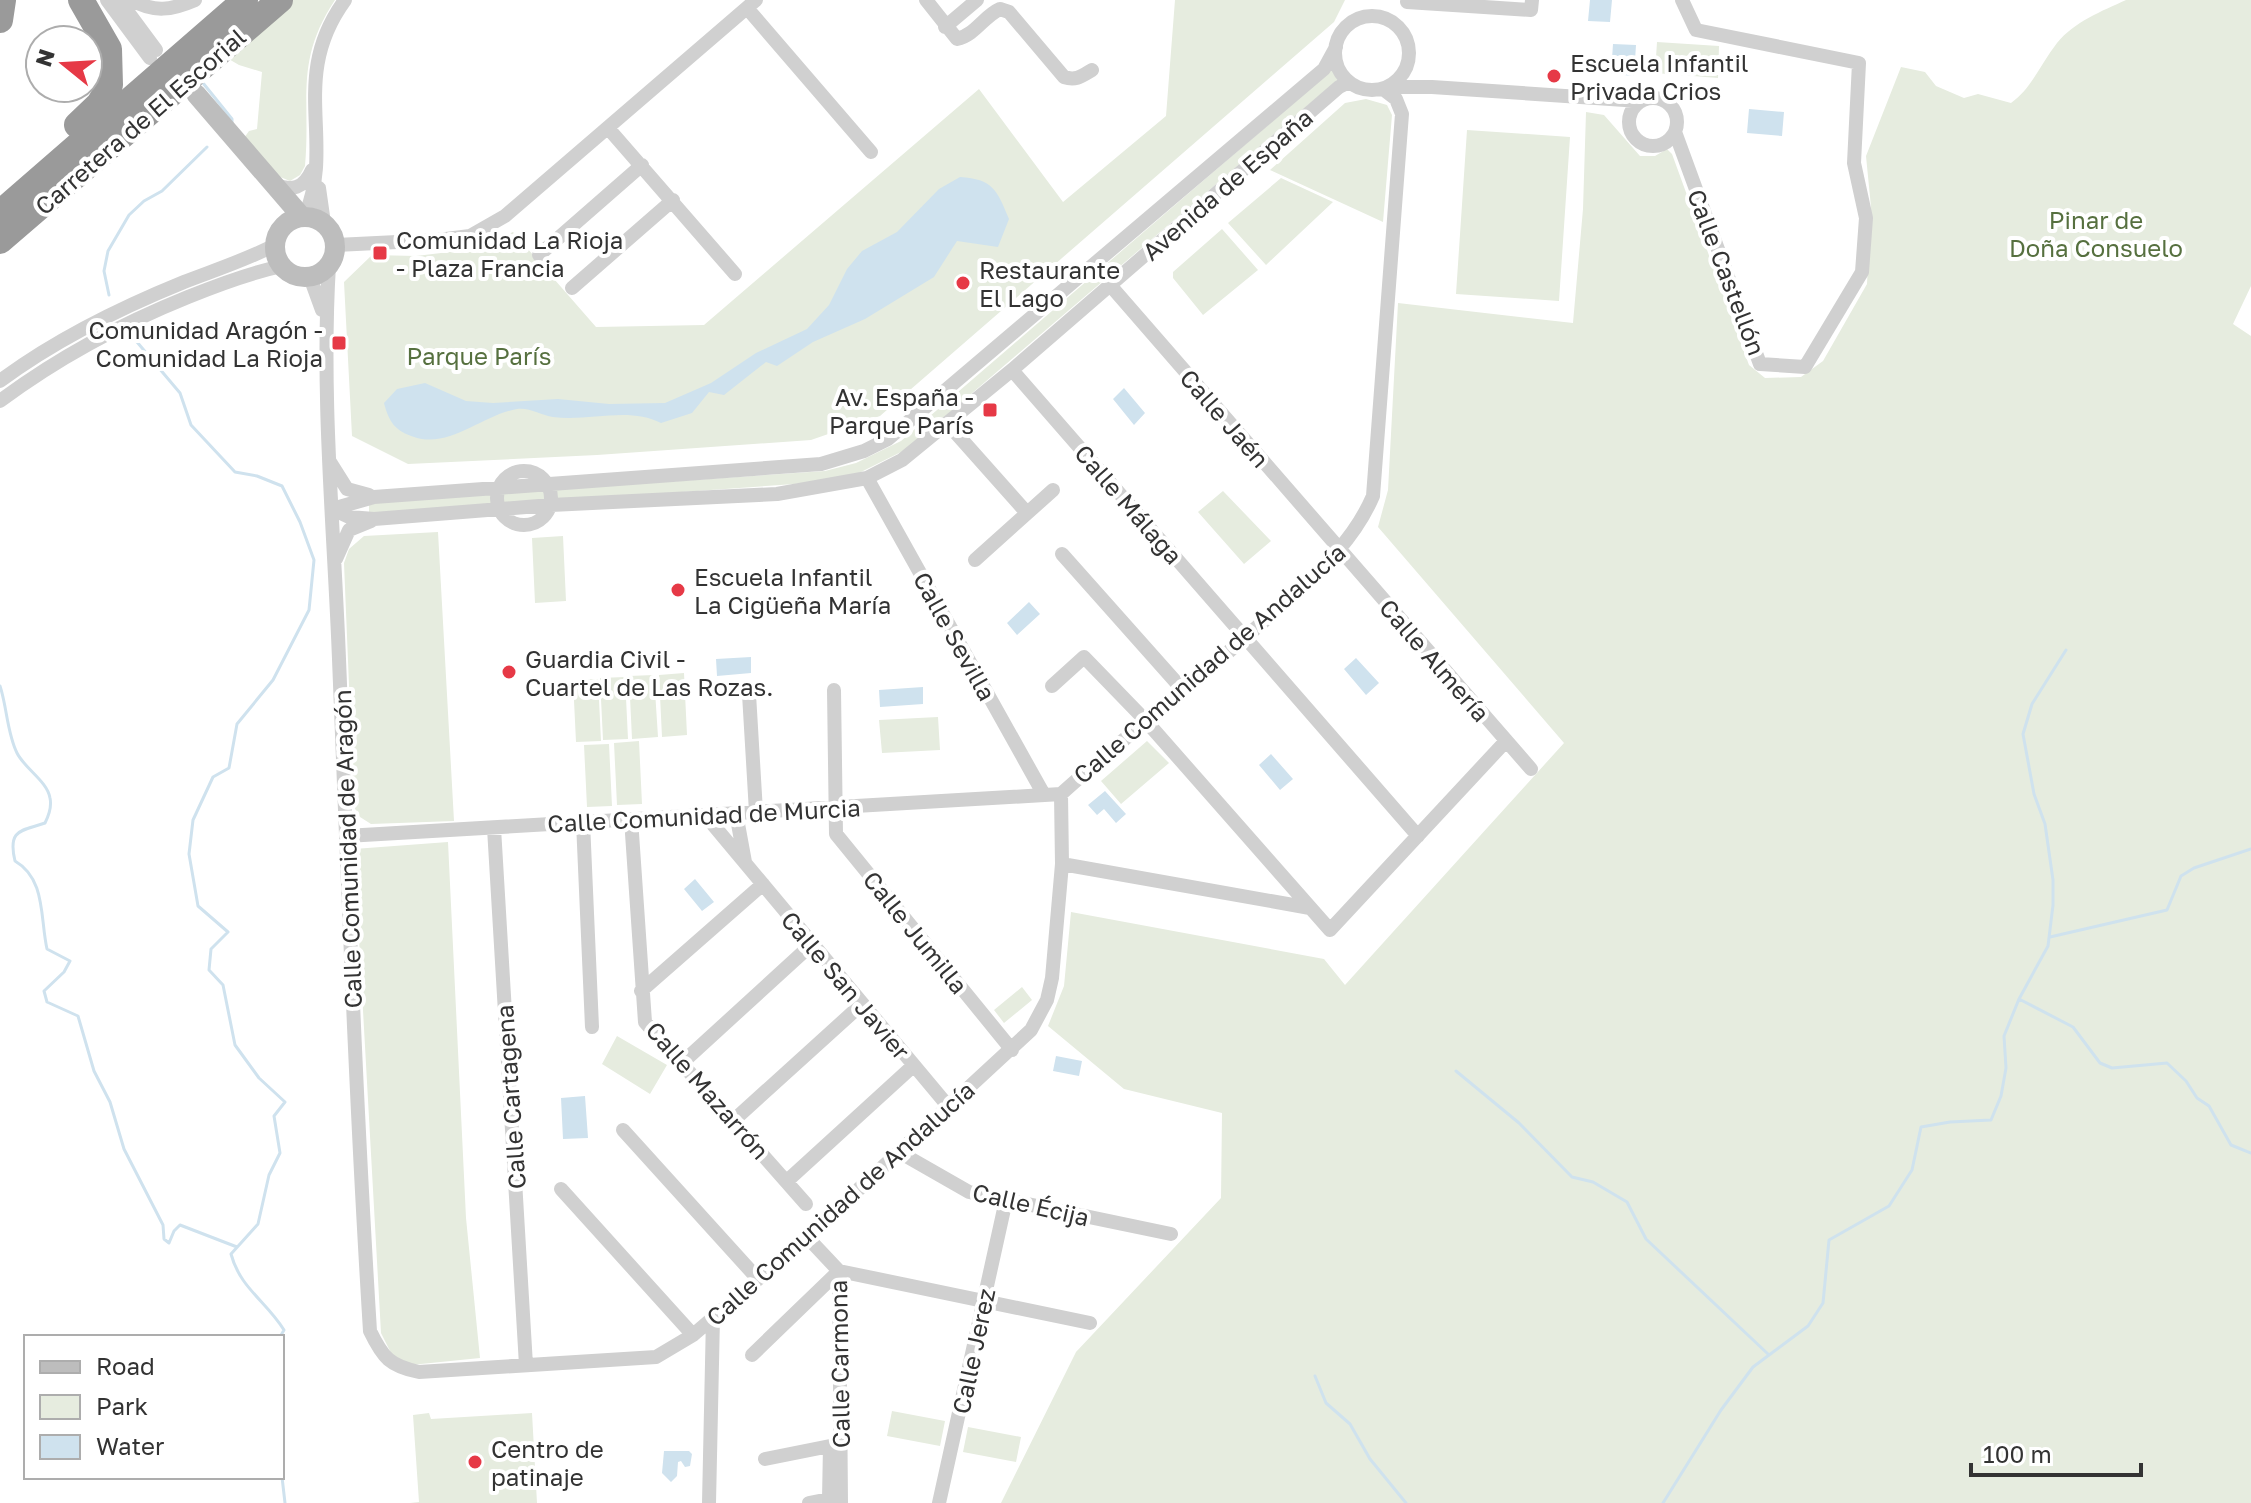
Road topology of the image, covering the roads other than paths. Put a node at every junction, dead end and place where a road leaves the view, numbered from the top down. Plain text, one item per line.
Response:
1 (3, 0) edge
2 (81, 0) edge
3 (107, 0) edge
4 (119, 0) edge
5 (132, 0) edge
6 (195, 0) edge
7 (245, 0) edge
8 (280, 0) edge
9 (345, 0) edge
10 (926, 0) edge
11 (977, 0) edge
12 (1380, 0) edge
13 (1532, 0) edge
14 (1682, 0) edge
15 (1407, 1) edge
16 (752, 4) edge
17 (1373, 16) junction
18 (0, 20) edge
19 (945, 27) junction
20 (1402, 31) junction
21 (208, 33) junction
22 (1336, 47) junction
23 (1408, 63) junction
24 (1092, 70) dead end
25 (1349, 82) junction
26 (1432, 87) junction
27 (1386, 88) junction
28 (1605, 99) junction
29 (1640, 101) junction
30 (1402, 114) junction
31 (608, 128) junction
32 (1675, 132) junction
33 (1631, 133) junction
34 (871, 152) dead end
35 (315, 163) junction
36 (642, 165) junction
37 (270, 182) junction
38 (673, 200) junction
39 (0, 202) edge
40 (0, 213) edge
41 (310, 219) junction
42 (279, 236) junction
43 (0, 241) edge
44 (336, 245) junction
45 (539, 255) dead end
46 (329, 265) junction
47 (282, 266) junction
48 (735, 274) dead end
49 (310, 277) junction
50 (1110, 285) junction
51 (572, 288) dead end
52 (141, 308) junction
53 (326, 320) junction
54 (1012, 370) junction
55 (0, 381) edge
56 (0, 401) edge
57 (947, 423) junction
58 (329, 460) junction
59 (867, 478) junction
60 (548, 484) junction
61 (498, 488) junction
62 (1053, 490) dead end
63 (374, 497) junction
64 (551, 505) junction
65 (332, 509) junction
66 (499, 510) junction
67 (1027, 513) junction
68 (374, 519) junction
69 (1341, 550) junction
70 (1062, 554) dead end
71 (975, 560) dead end
72 (334, 563) junction
73 (1246, 637) junction
74 (1052, 686) dead end
75 (834, 690) dead end
76 (1183, 690) junction
77 (749, 694) dead end
78 (1146, 721) junction
79 (1505, 742) junction
80 (1531, 769) dead end
81 (1043, 793) junction
82 (1061, 794) junction
83 (836, 808) junction
84 (756, 812) junction
85 (736, 813) junction
86 (705, 815) junction
87 (631, 819) junction
88 (583, 822) junction
89 (494, 828) junction
90 (346, 836) junction
91 (1418, 836) junction
92 (746, 863) junction
93 (1062, 864) junction
94 (763, 884) junction
95 (1310, 908) junction
96 (811, 945) junction
97 (641, 991) junction
98 (862, 1004) junction
99 (592, 1027) dead end
100 (1012, 1050) junction
101 (683, 1062) junction
102 (913, 1066) junction
103 (948, 1106) junction
104 (734, 1120) junction
105 (623, 1130) dead end
106 (899, 1152) junction
107 (787, 1181) junction
108 (561, 1189) dead end
109 (1006, 1200) junction
110 (806, 1204) dead end
111 (1171, 1234) dead end
112 (807, 1237) junction
113 (839, 1271) junction
114 (758, 1279) junction
115 (983, 1302) junction
116 (713, 1317) junction
117 (1090, 1323) dead end
118 (693, 1335) junction
119 (752, 1355) dead end
120 (526, 1365) junction
121 (398, 1367) joint
122 (765, 1459) dead end
123 (709, 1503) edge
124 (809, 1503) edge
125 (841, 1503) edge
126 (939, 1503) edge

1 - 18 highway
2 - 39 highway
3 - 4 street
5 - 6 street
7 - 21 highway, Carretera de El Escorial
8 - 43 highway, Carretera de El Escorial
9 - 35 street
10 - 19 street
11 - 19 street
12 - 17 street
13 - 15 street
14 - 32 street, Calle Castellón
15 - 20 street
16 - 31 street
16 - 34 street
17 - 20 street
17 - 22 street
19 - 24 street
20 - 23 street
21 - 39 highway
21 - 40 highway, Carretera de El Escorial
22 - 25 street
22 - 60 street, Avenida de España
23 - 26 street
23 - 27 street
25 - 27 street
25 - 50 street, Avenida de España
26 - 27 street
26 - 28 street
26 - 30 street
27 - 30 street
28 - 29 street
28 - 33 street
29 - 32 street
29 - 33 street
30 - 69 street, Calle Comunidad de Andalucía
31 - 36 street
31 - 44 street
32 - 33 street
35 - 37 street
35 - 41 street
36 - 38 street
36 - 45 street
37 - 41 street
37 - 42 street
38 - 48 street
38 - 51 street
41 - 42 street
41 - 44 street
42 - 47 street
42 - 52 street
44 - 46 street
46 - 49 street
46 - 53 street, Calle Comunidad de Aragón
47 - 49 street
47 - 52 street
49 - 53 street, Calle Comunidad de Aragón
50 - 54 street, Avenida de España
50 - 69 street, Calle Jaén
52 - 55 street
52 - 56 street
53 - 58 street, Calle Comunidad de Aragón
54 - 57 street, Avenida de España
54 - 73 street, Calle Málaga
57 - 59 street, Avenida de España
57 - 67 street
58 - 63 street
58 - 65 street, Calle Comunidad de Aragón
59 - 64 street, Avenida de España
59 - 81 street, Calle Sevilla
60 - 61 street, Avenida de España
60 - 64 street
61 - 63 street, Avenida de España
61 - 66 street
62 - 67 street
63 - 65 street, Avenida de España
64 - 66 street, Avenida de España
65 - 68 street, Avenida de España
65 - 72 street, Calle Comunidad de Aragón
66 - 68 street, Avenida de España
67 - 71 street
68 - 72 street
69 - 73 street, Calle Comunidad de Andalucía
69 - 79 street, Calle Almería
70 - 76 street
72 - 90 street, Calle Comunidad de Aragón
73 - 76 street, Calle Comunidad de Andalucía
73 - 91 street, Calle Málaga
74 - 78 street
75 - 83 street, Calle Jumilla
76 - 78 street, Calle Comunidad de Andalucía
77 - 84 street
78 - 82 street, Calle Comunidad de Andalucía
78 - 95 street
79 - 80 street, Calle Almería
79 - 91 street
81 - 82 street, Calle Comunidad de Murcia
81 - 83 street, Calle Comunidad de Murcia
82 - 93 street, Calle Comunidad de Andalucía
83 - 84 street, Calle Comunidad de Murcia
83 - 100 street, Calle Jumilla
84 - 85 street, Calle Comunidad de Murcia
85 - 86 street, Calle Comunidad de Murcia
85 - 92 street, Calle San Javier
86 - 87 street, Calle Comunidad de Murcia
86 - 92 street, Calle San Javier
87 - 88 street, Calle Comunidad de Murcia
87 - 97 street, Calle Mazarrón
88 - 89 street, Calle Comunidad de Murcia
88 - 99 street
89 - 90 street, Calle Comunidad de Murcia
89 - 120 street, Calle Cartagena
90 - 121 street, Calle Comunidad de Aragón
91 - 95 street
92 - 94 street, Calle San Javier
93 - 95 street
93 - 100 street, Calle Comunidad de Andalucía
94 - 96 street, Calle San Javier
94 - 97 street
96 - 98 street, Calle San Javier
96 - 101 street
97 - 101 street, Calle Mazarrón
98 - 102 street, Calle San Javier
98 - 104 street
100 - 103 street, Calle Comunidad de Andalucía
101 - 104 street, Calle Mazarrón
102 - 103 street, Calle San Javier
102 - 107 street
103 - 106 street, Calle Comunidad de Andalucía
104 - 107 street, Calle Mazarrón
105 - 114 street
106 - 109 street, Calle Écija
106 - 112 street, Calle Comunidad de Andalucía
107 - 110 street, Calle Mazarrón
108 - 118 street
109 - 111 street, Calle Écija
109 - 115 street, Calle Jerez
112 - 113 street, Calle Carmona
112 - 114 street, Calle Comunidad de Andalucía
113 - 115 street
113 - 119 street
113 - 125 street, Calle Carmona
114 - 116 street, Calle Comunidad de Andalucía
115 - 117 street
115 - 126 street, Calle Jerez
116 - 118 street, Calle Comunidad de Andalucía
116 - 123 street
118 - 120 street, Calle Comunidad de Andalucía
120 - 121 street, Calle Comunidad de Andalucía
122 - 124 street

